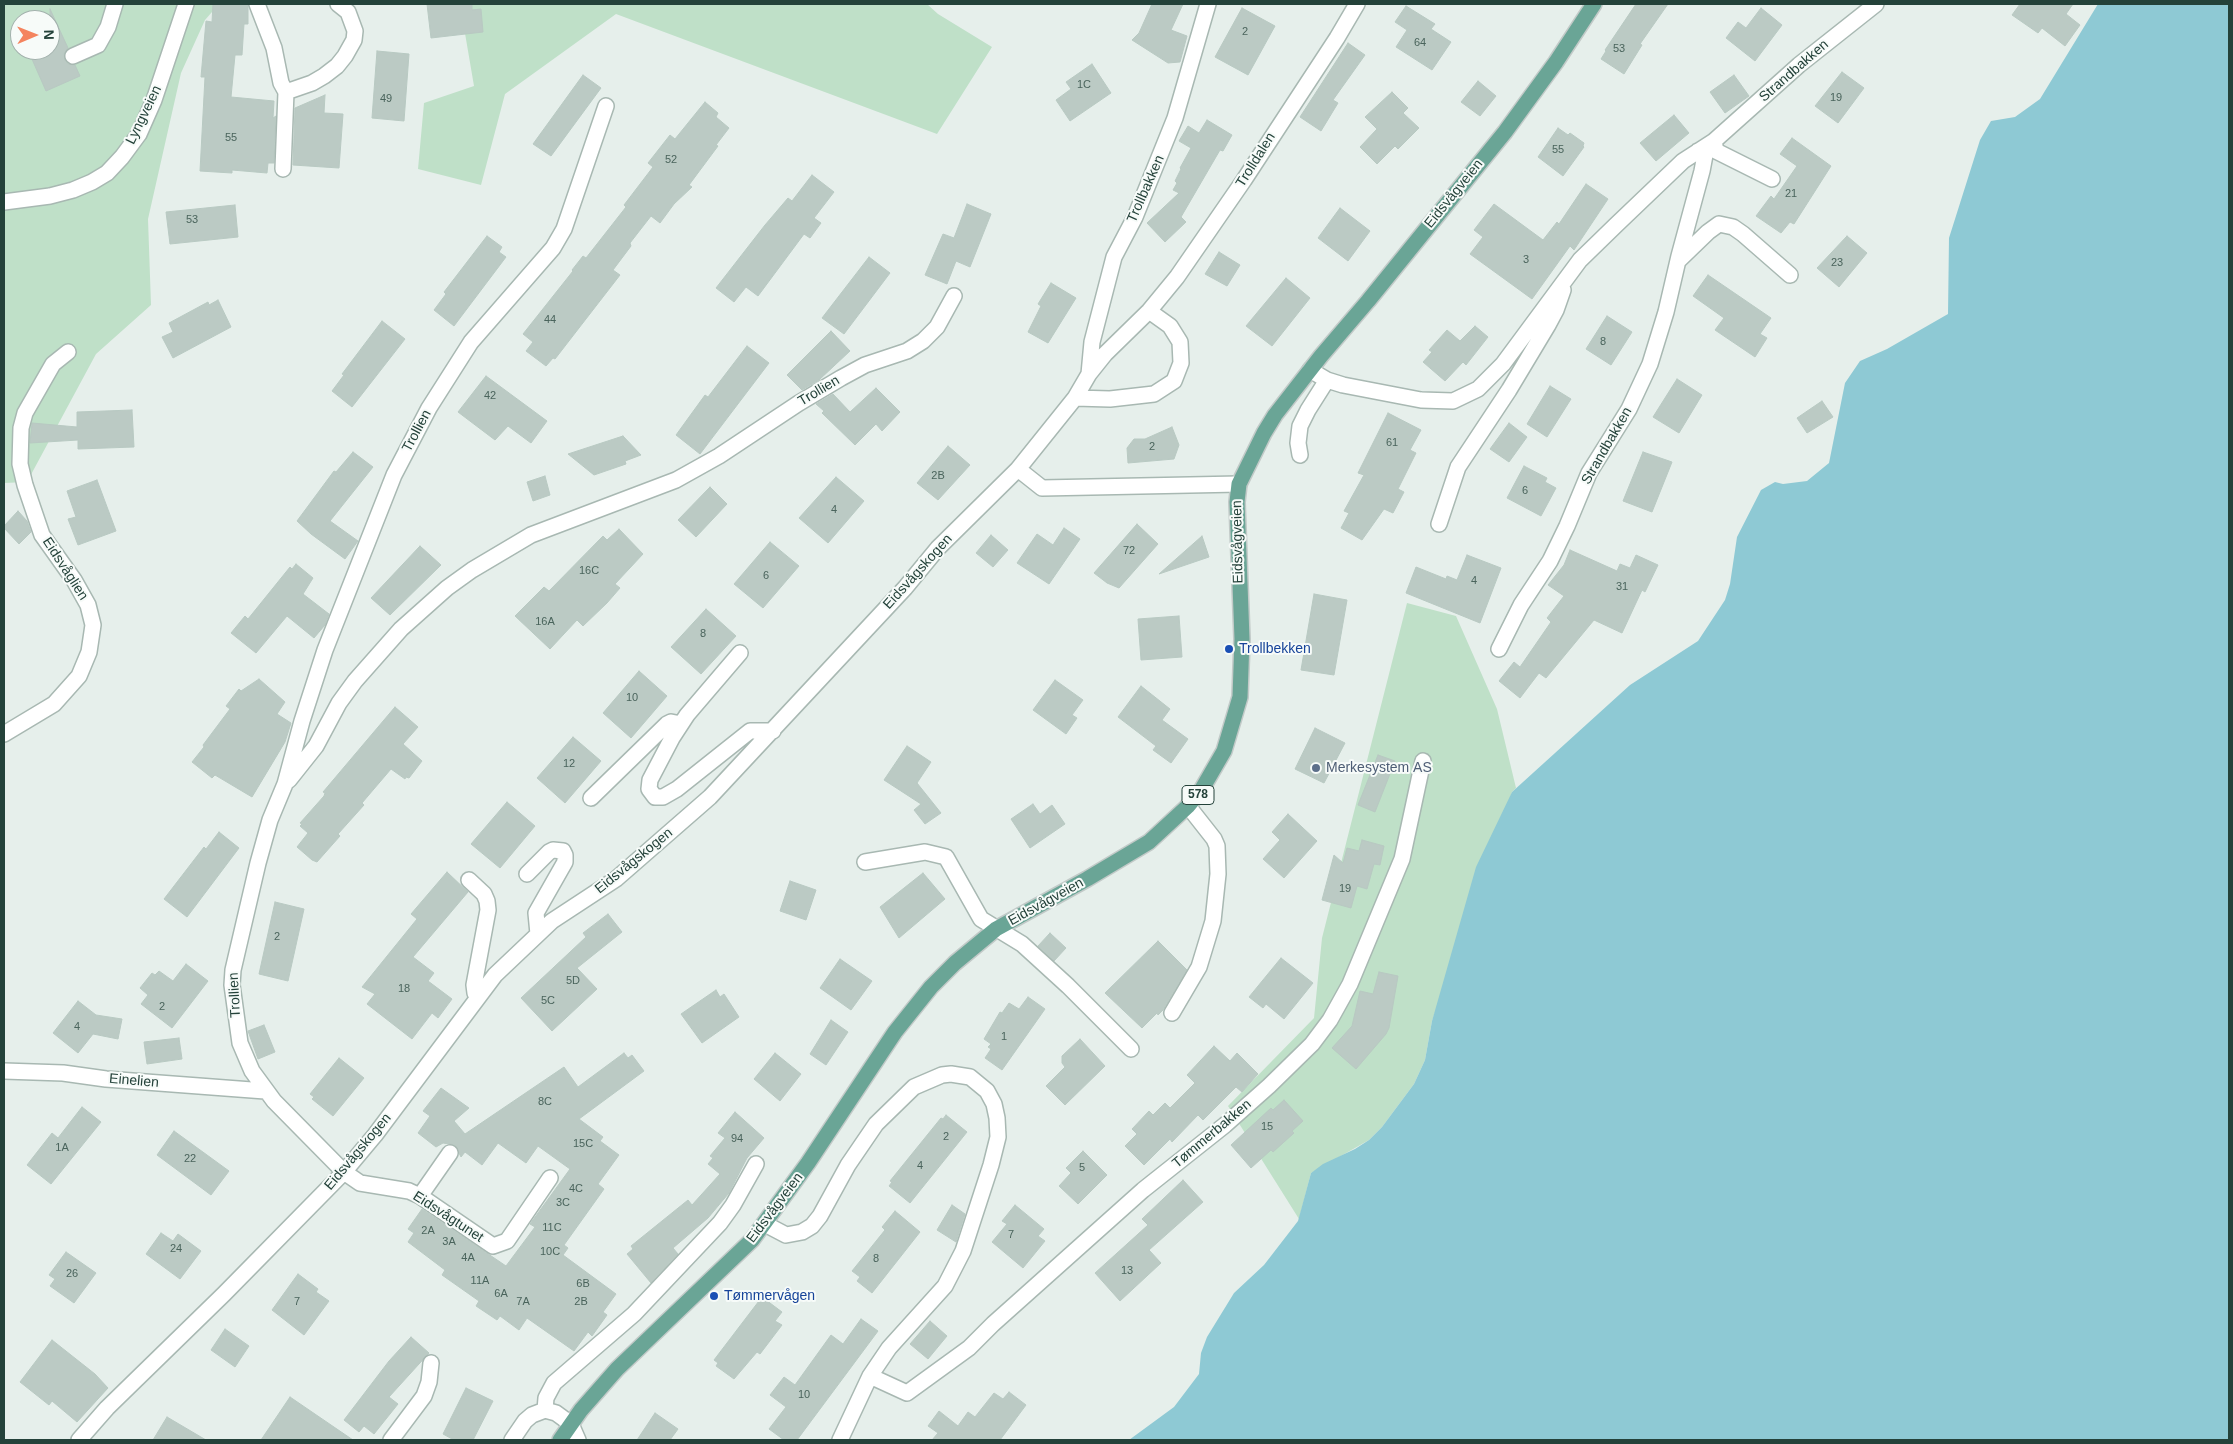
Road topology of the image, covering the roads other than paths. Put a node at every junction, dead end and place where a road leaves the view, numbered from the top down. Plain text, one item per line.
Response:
1 (116, 4) edge
2 (186, 4) edge
3 (257, 4) edge
4 (338, 4) edge
5 (1208, 4) edge
6 (1357, 4) edge
7 (1594, 4) edge
8 (1876, 4) edge
9 (73, 56) dead end
10 (286, 92) junction
11 (606, 106) dead end
12 (1714, 141) junction
13 (1698, 151) junction
14 (283, 169) dead end
15 (1772, 180) dead end
16 (4, 202) edge
17 (1679, 260) junction
18 (1790, 275) dead end
19 (1564, 281) junction
20 (954, 296) dead end
21 (1149, 311) junction
22 (68, 352) dead end
23 (1310, 370) junction
24 (1089, 374) junction
25 (1327, 380) junction
26 (1075, 398) junction
27 (1300, 455) dead end
28 (1018, 469) junction
29 (1239, 484) junction
30 (1439, 524) dead end
31 (1499, 649) dead end
32 (740, 653) dead end
33 (681, 724) junction
34 (773, 731) junction
35 (4, 734) edge
36 (1423, 761) dead end
37 (283, 787) junction
38 (591, 798) dead end
39 (1188, 806) junction
40 (865, 862) dead end
41 (527, 874) dead end
42 (469, 880) dead end
43 (996, 929) junction
44 (538, 934) junction
45 (478, 997) junction
46 (1172, 1013) dead end
47 (1131, 1049) dead end
48 (4, 1071) edge
49 (265, 1091) junction
50 (450, 1153) dead end
51 (756, 1164) dead end
52 (344, 1172) junction
53 (550, 1178) dead end
54 (420, 1196) junction
55 (764, 1224) junction
56 (431, 1363) dead end
57 (870, 1376) junction
58 (545, 1410) junction
59 (571, 1424) junction
60 (79, 1440) edge
61 (391, 1440) edge
62 (512, 1440) edge
63 (560, 1440) edge
64 (578, 1440) edge
65 (840, 1440) edge

1 - 9 street
2 - 16 street, Lyngveien
3 - 10 street
4 - 10 street
5 - 24 street, Trollbakken
6 - 21 street, Trolldalen
7 - 23 main road, Eidsvågveien / 578
8 - 12 street, Strandbakken
10 - 14 street
11 - 37 street, Trollien
12 - 13 street, Strandbakken
12 - 15 street
13 - 17 street, Strandbakken
13 - 19 street, Strandbakken
17 - 18 street
17 - 31 street, Strandbakken
19 - 25 street, Strandbakken
19 - 30 street, Strandbakken
20 - 37 street, Trollien
21 - 24 street, Trolldalen
21 - 26 street
22 - 35 street, Eidsvåglien
23 - 25 street, Strandbakken
23 - 29 main road, Eidsvågveien / 578
24 - 26 street, Trolldalen
25 - 27 street
26 - 28 street, Trolldalen
28 - 29 street
28 - 34 street, Eidsvågskogen
29 - 39 main road, Eidsvågveien / 578
32 - 33 street
33 - 34 street
33 - 38 street
34 - 44 street, Eidsvågskogen
36 - 57 street, Tømmerbakken
37 - 49 street, Trollien
39 - 43 main road, Eidsvågveien / 578
39 - 46 street
40 - 43 street, Eidsvågveien
41 - 44 street
42 - 45 street
43 - 47 street, Eidsvågveien
43 - 55 main road, Eidsvågveien / 578
44 - 45 street, Eidsvågskogen
45 - 52 street, Eidsvågskogen
48 - 49 street, Einelien
49 - 52 street, Trollien
50 - 54 street
51 - 58 street
52 - 54 street, Eidsvågtunet
52 - 60 street, Eidsvågskogen
53 - 54 street, Eidsvågtunet
55 - 57 street
55 - 59 main road, Eidsvågveien / 578
56 - 61 street
57 - 65 street
58 - 59 street
58 - 62 street
59 - 63 main road, Eidsvågveien / 578
59 - 64 street

